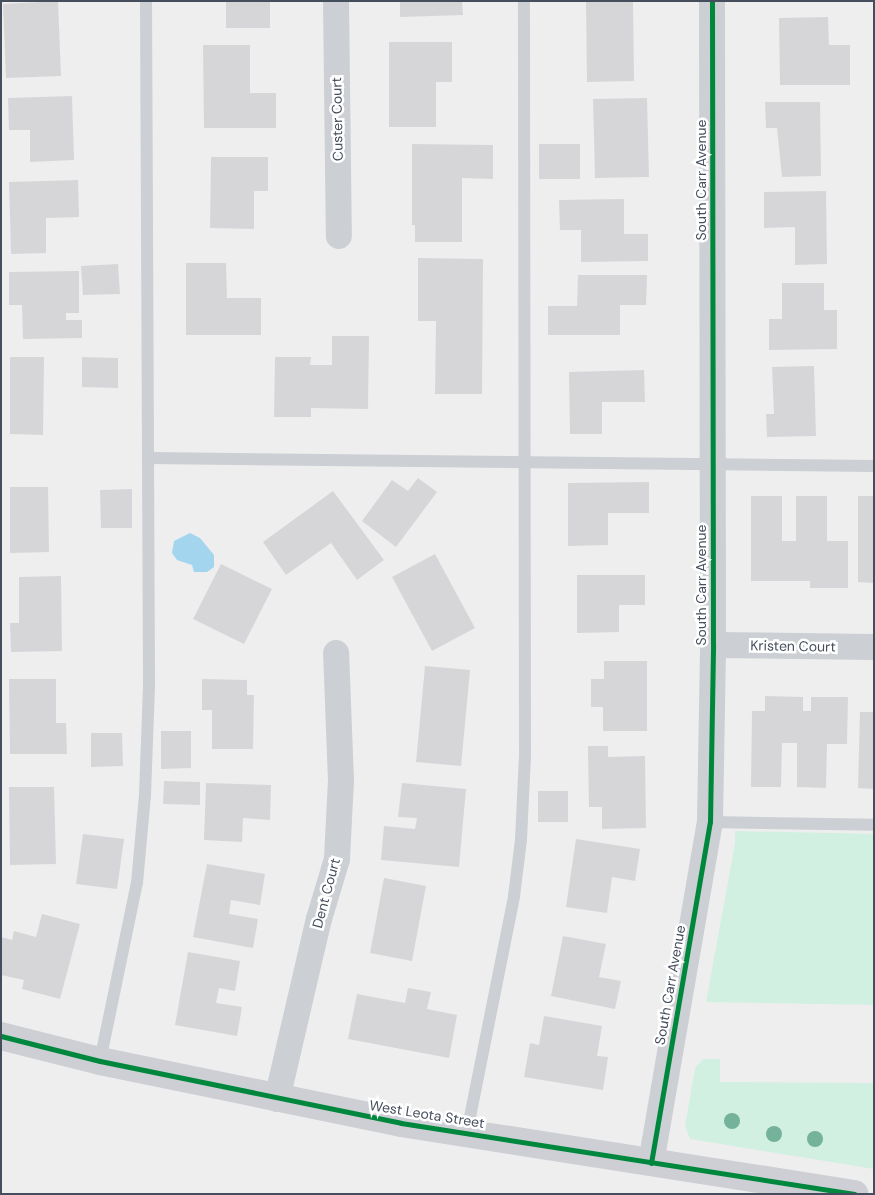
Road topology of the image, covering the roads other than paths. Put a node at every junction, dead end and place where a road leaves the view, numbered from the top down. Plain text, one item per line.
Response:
1 (146, 1) edge
2 (336, 1) edge
3 (524, 1) edge
4 (712, 1) edge
5 (339, 236) dead end
6 (148, 458) junction
7 (522, 463) junction
8 (712, 463) junction
9 (874, 466) edge
10 (713, 645) junction
11 (874, 647) edge
12 (336, 653) dead end
13 (710, 822) junction
14 (874, 825) edge
15 (1, 1036) edge
16 (100, 1061) junction
17 (277, 1099) junction
18 (467, 1132) junction
19 (651, 1163) junction
20 (854, 1194) edge

1 - 6 lane
2 - 5 street, Custer Court
3 - 7 lane
4 - 8 street, South Carr Avenue
6 - 7 lane
6 - 16 lane
7 - 8 lane
7 - 18 lane
8 - 9 lane
8 - 10 street, South Carr Avenue
10 - 11 street, Kristen Court
10 - 13 street, South Carr Avenue
12 - 17 street, Dent Court
13 - 14 lane
13 - 19 street, South Carr Avenue
15 - 16 street, West Leota Street
16 - 17 street, West Leota Street
17 - 18 street, West Leota Street
18 - 19 street, West Leota Street
19 - 20 street, West Leota Street

